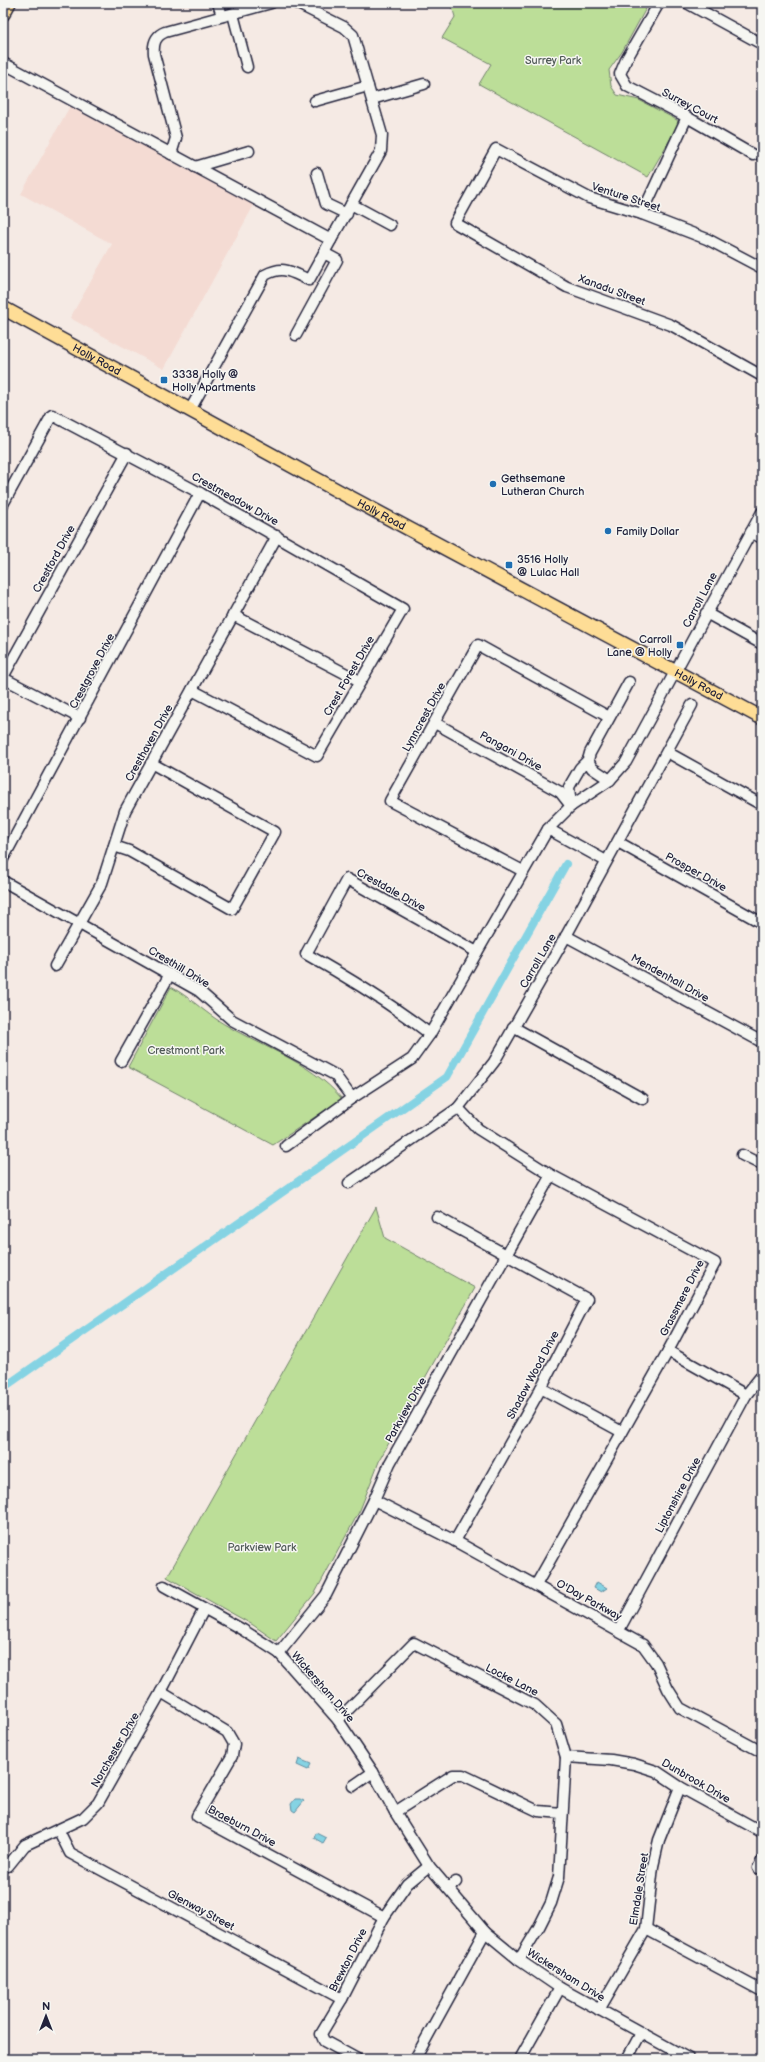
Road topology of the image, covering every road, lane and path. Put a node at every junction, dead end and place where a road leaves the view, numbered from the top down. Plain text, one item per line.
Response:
1 (9, 3) edge
2 (218, 3) edge
3 (271, 3) edge
4 (296, 3) edge
5 (659, 3) edge
6 (687, 3) edge
7 (3, 14) edge
8 (233, 14) junction
9 (222, 16) junction
10 (762, 44) edge
11 (3, 63) edge
12 (248, 67) dead end
13 (424, 84) dead end
14 (368, 86) junction
15 (372, 99) junction
16 (315, 101) dead end
17 (688, 116) junction
18 (249, 151) dead end
19 (171, 154) junction
20 (753, 155) dead end
21 (195, 167) junction
22 (317, 174) dead end
23 (352, 204) junction
24 (347, 214) junction
25 (642, 214) junction
26 (455, 223) joint
27 (390, 225) dead end
28 (331, 240) junction
29 (324, 253) junction
30 (762, 268) edge
31 (309, 280) junction
32 (320, 290) junction
33 (3, 308) edge
34 (296, 335) dead end
35 (762, 376) edge
36 (190, 410) junction
37 (127, 453) junction
38 (200, 493) junction
39 (3, 504) edge
40 (762, 512) edge
41 (751, 532) junction
42 (277, 536) junction
43 (762, 538) edge
44 (403, 609) joint
45 (706, 613) junction
46 (233, 615) junction
47 (762, 644) edge
48 (676, 672) junction
49 (3, 678) edge
50 (360, 681) junction
51 (629, 682) dead end
52 (192, 690) junction
53 (692, 705) dead end
54 (609, 717) junction
55 (80, 718) junction
56 (762, 718) edge
57 (435, 723) junction
58 (667, 752) junction
59 (588, 760) junction
60 (151, 763) junction
61 (610, 780) junction
62 (762, 805) edge
63 (571, 806) junction
64 (548, 829) junction
65 (618, 842) junction
66 (114, 846) junction
67 (3, 859) edge
68 (606, 862) junction
69 (523, 871) junction
70 (3, 881) edge
71 (762, 923) edge
72 (78, 924) junction
73 (566, 936) junction
74 (477, 952) junction
75 (55, 966) dead end
76 (170, 974) junction
77 (513, 1027) junction
78 (430, 1034) junction
79 (762, 1042) edge
80 (121, 1061) dead end
81 (352, 1098) junction
82 (643, 1099) dead end
83 (458, 1108) junction
84 (286, 1146) dead end
85 (742, 1155) dead end
86 (762, 1165) edge
87 (551, 1175) junction
88 (350, 1183) dead end
89 (437, 1217) dead end
90 (506, 1255) junction
91 (668, 1351) junction
92 (762, 1374) edge
93 (541, 1388) junction
94 (746, 1395) junction
95 (622, 1432) junction
96 (374, 1500) junction
97 (455, 1541) junction
98 (536, 1585) junction
99 (164, 1586) dead end
100 (204, 1609) junction
101 (619, 1630) junction
102 (279, 1653) junction
103 (161, 1692) junction
104 (338, 1720) junction
105 (762, 1752) edge
106 (566, 1757) junction
107 (373, 1772) junction
108 (353, 1786) dead end
109 (680, 1787) junction
110 (395, 1812) junction
111 (562, 1813) junction
112 (59, 1831) junction
113 (762, 1832) edge
114 (8, 1866) dead end
115 (429, 1866) junction
116 (456, 1882) dead end
117 (448, 1888) junction
118 (384, 1917) junction
119 (646, 1929) junction
120 (485, 1932) junction
121 (519, 1960) junction
122 (560, 1988) junction
123 (762, 1991) edge
124 (342, 2000) junction
125 (599, 2010) junction
126 (641, 2033) junction
127 (357, 2059) edge
128 (415, 2059) edge
129 (520, 2059) edge
130 (627, 2059) edge
131 (689, 2059) edge

1 - 7 main road
2 - 9 street
3 - 8 street
4 - 14 street
5 - 17 street, Surrey Court
6 - 10 street
8 - 9 street
8 - 12 street
9 - 19 street
11 - 19 street
13 - 15 street
14 - 15 street
14 - 16 street
15 - 23 street
17 - 20 street, Surrey Court
17 - 25 street
18 - 21 street
19 - 21 street
21 - 28 street
22 - 24 street
23 - 24 street
23 - 27 street
24 - 28 street
25 - 26 street, Venture Street
25 - 30 street, Venture Street
26 - 35 street, Xanadu Street
28 - 29 street
29 - 31 street
29 - 32 street
31 - 32 street
31 - 36 street
32 - 34 street
33 - 36 main road, Holly Road
36 - 48 main road, Holly Road
37 - 38 street, Crestmeadow Drive
37 - 39 street, Crestmeadow Drive
37 - 49 street, Crestford Drive
38 - 42 street, Crestmeadow Drive
38 - 55 street, Crestgrove Drive
40 - 41 street, Carroll Lane
41 - 43 street
41 - 45 street, Carroll Lane
42 - 44 street, Crestmeadow Drive
42 - 46 street, Cresthaven Drive
44 - 50 street, Crest Forest Drive
45 - 47 street
45 - 48 street, Carroll Lane
46 - 50 street
46 - 52 street, Cresthaven Drive
48 - 56 main road, Holly Road
48 - 61 street, Carroll Lane
49 - 55 street
50 - 52 street, Crest Forest Drive
51 - 54 street
52 - 60 street, Cresthaven Drive
53 - 58 street, Carroll Lane
54 - 57 street, Lynncrest Drive
54 - 59 street
55 - 67 street, Crestgrove Drive
57 - 63 street, Pangani Drive
57 - 69 street, Lynncrest Drive
58 - 62 street
58 - 65 street, Carroll Lane
59 - 61 street
59 - 63 street
60 - 66 street, Cresthaven Drive
60 - 66 street
61 - 63 street, Carroll Lane
63 - 64 street, Carroll Lane
64 - 68 street
64 - 69 street, Carroll Lane
65 - 68 street, Carroll Lane
65 - 71 street, Prosper Drive
66 - 72 street, Cresthaven Drive
68 - 73 street, Carroll Lane
69 - 74 street, Carroll Lane
70 - 72 street, Cresthill Drive
72 - 75 street, Cresthaven Drive
72 - 76 street, Cresthill Drive
73 - 77 street, Carroll Lane
73 - 79 street, Mendenhall Drive
74 - 78 street, Carroll Lane
74 - 78 street, Crestdale Drive
76 - 80 street
76 - 81 street, Cresthill Drive
77 - 82 street
77 - 83 street, Carroll Lane
78 - 81 street, Carroll Lane
81 - 84 street, Carroll Lane
83 - 87 street, Grassmere Drive
83 - 88 street, Carroll Lane
85 - 86 street
87 - 90 street, Parkview Drive
87 - 91 street, Grassmere Drive
89 - 90 street
90 - 93 street, Shadow Wood Drive
90 - 96 street, Parkview Drive
91 - 94 street
91 - 95 street, Grassmere Drive
92 - 94 street, Liptonshire Drive
93 - 95 street
93 - 97 street, Shadow Wood Drive
94 - 101 street, Liptonshire Drive
95 - 98 street, Grassmere Drive
96 - 97 street, O'Day Parkway
96 - 102 street, Parkview Drive
97 - 98 street, O'Day Parkway
98 - 101 street, O'Day Parkway
99 - 100 street, Wickersham Drive
100 - 102 street, Wickersham Drive
100 - 103 street, Norchester Drive
101 - 105 street, O'Day Parkway
102 - 104 street, Wickersham Drive
103 - 112 street, Norchester Drive
103 - 118 street, Braeburn Drive
104 - 106 street, Locke Lane
104 - 107 street, Wickersham Drive
106 - 109 street, Dunbrook Drive
106 - 111 street, Locke Lane
107 - 108 street
107 - 110 street, Wickersham Drive
109 - 113 street, Dunbrook Drive
109 - 119 street, Elmdale Street
110 - 111 street
110 - 115 street, Wickersham Drive
111 - 121 street, Locke Lane
112 - 114 street, Norchester Drive
112 - 124 street, Glenway Street
115 - 117 street, Wickersham Drive
115 - 118 street, Brewton Drive
116 - 117 street
117 - 120 street, Wickersham Drive
118 - 124 street, Brewton Drive
119 - 123 street
119 - 125 street, Elmdale Street
120 - 121 street, Wickersham Drive
120 - 128 street
121 - 122 street, Wickersham Drive
122 - 125 street, Wickersham Drive
122 - 129 street
124 - 127 street, Brewton Drive
125 - 126 street, Wickersham Drive
126 - 130 street
126 - 131 street, Wickersham Drive

